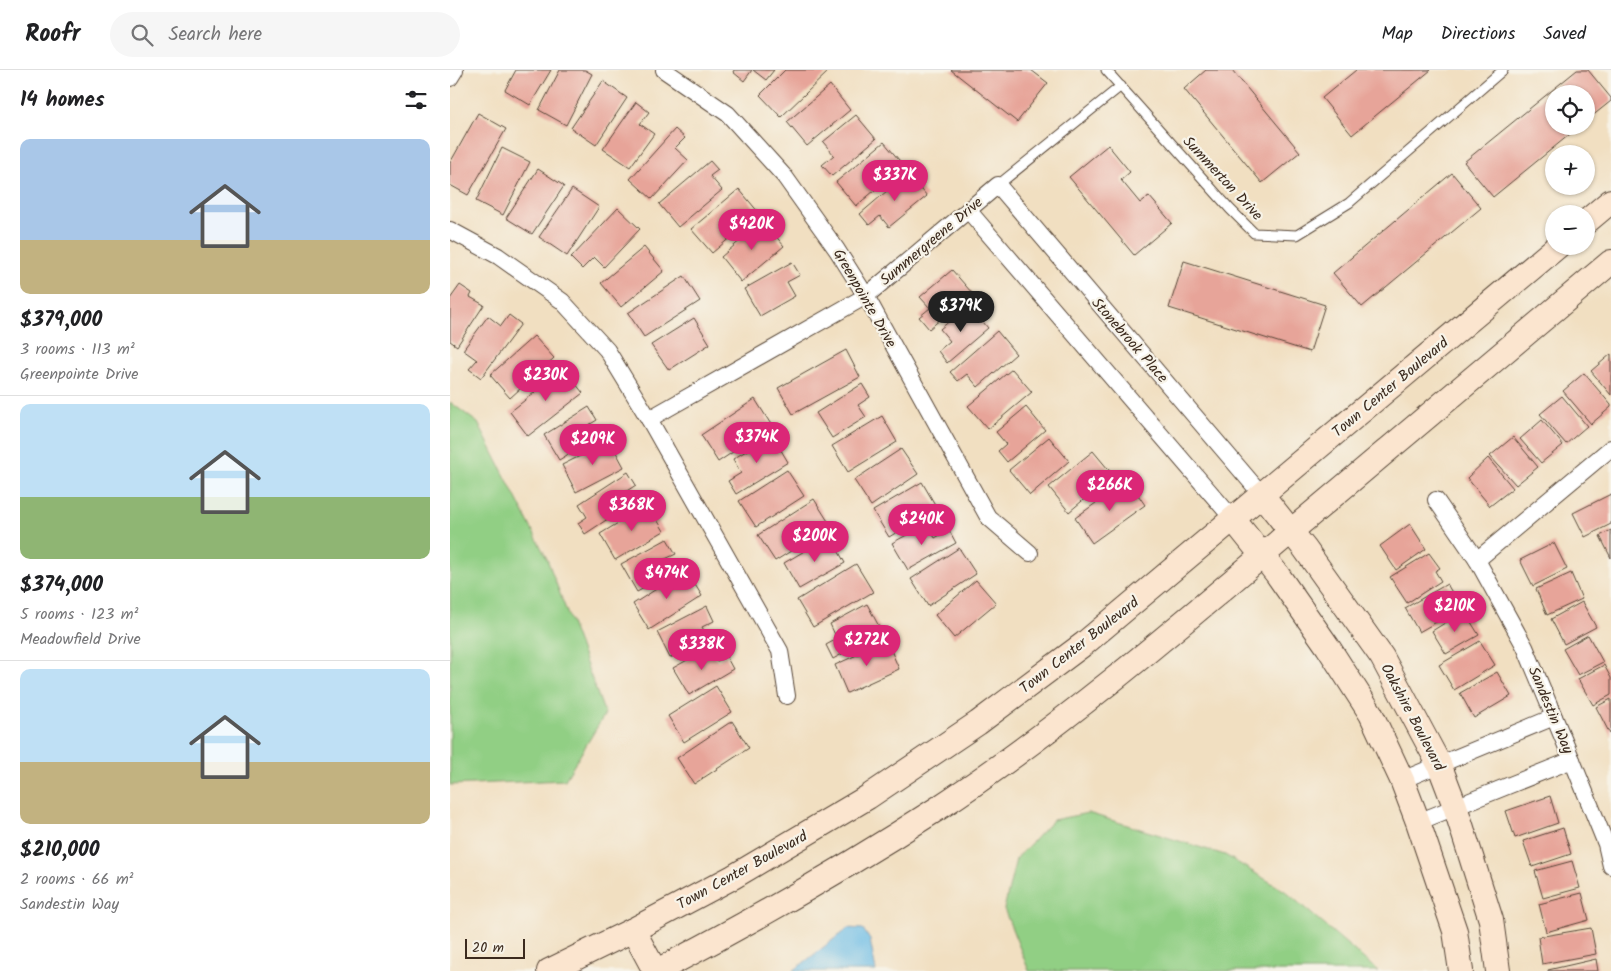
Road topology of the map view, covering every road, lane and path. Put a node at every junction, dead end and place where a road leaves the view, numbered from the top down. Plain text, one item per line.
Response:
1 (455, 70) edge
2 (664, 70) edge
3 (1106, 70) edge
4 (1503, 70) edge
5 (450, 78) edge
6 (1121, 86) junction
7 (998, 185) junction
8 (1611, 201) edge
9 (968, 210) junction
10 (1595, 214) edge
11 (450, 230) edge
12 (1547, 255) edge
13 (1611, 262) edge
14 (866, 296) junction
15 (649, 419) junction
16 (1611, 448) edge
17 (1262, 495) junction
18 (1436, 500) dead end
19 (1233, 519) junction
20 (1291, 532) junction
21 (1030, 553) dead end
22 (1262, 556) junction
23 (1477, 560) junction
24 (787, 696) dead end
25 (1554, 717) junction
26 (1572, 760) junction
27 (1439, 764) junction
28 (1402, 780) junction
29 (1455, 806) junction
30 (1418, 822) junction
31 (1611, 866) edge
32 (633, 930) junction
33 (549, 971) edge
34 (656, 971) edge
35 (1461, 971) edge
36 (1498, 971) edge

1 - 5 street
2 - 14 street, Greenpointe Drive
3 - 6 lane, Summerton Drive
4 - 6 lane, Summerton Drive
6 - 7 lane, Summergreene Drive
7 - 9 street, Summergreene Drive
7 - 17 street, Stonebrook Place
8 - 10 main road
9 - 14 street, Summergreene Drive
9 - 19 street
11 - 15 street
12 - 17 main road, Town Center Boulevard
13 - 20 main road
14 - 15 street, Summergreene Drive
14 - 21 street, Greenpointe Drive
15 - 24 street
16 - 23 street
17 - 19 main road, Town Center Boulevard
17 - 20 main road, Oakshire Boulevard
18 - 23 street, Sandestin Way
19 - 22 main road
19 - 32 main road, Town Center Boulevard
20 - 22 main road
20 - 27 main road, Oakshire Boulevard
22 - 28 main road
22 - 34 main road
23 - 25 street, Sandestin Way
25 - 26 street, Sandestin Way
25 - 27 street
26 - 29 street
26 - 31 street, Sandestin Way
27 - 28 street
27 - 29 main road, Oakshire Boulevard
28 - 30 main road
29 - 30 street
29 - 36 main road, Oakshire Boulevard
30 - 35 main road
32 - 33 main road, Town Center Boulevard
32 - 34 main road

